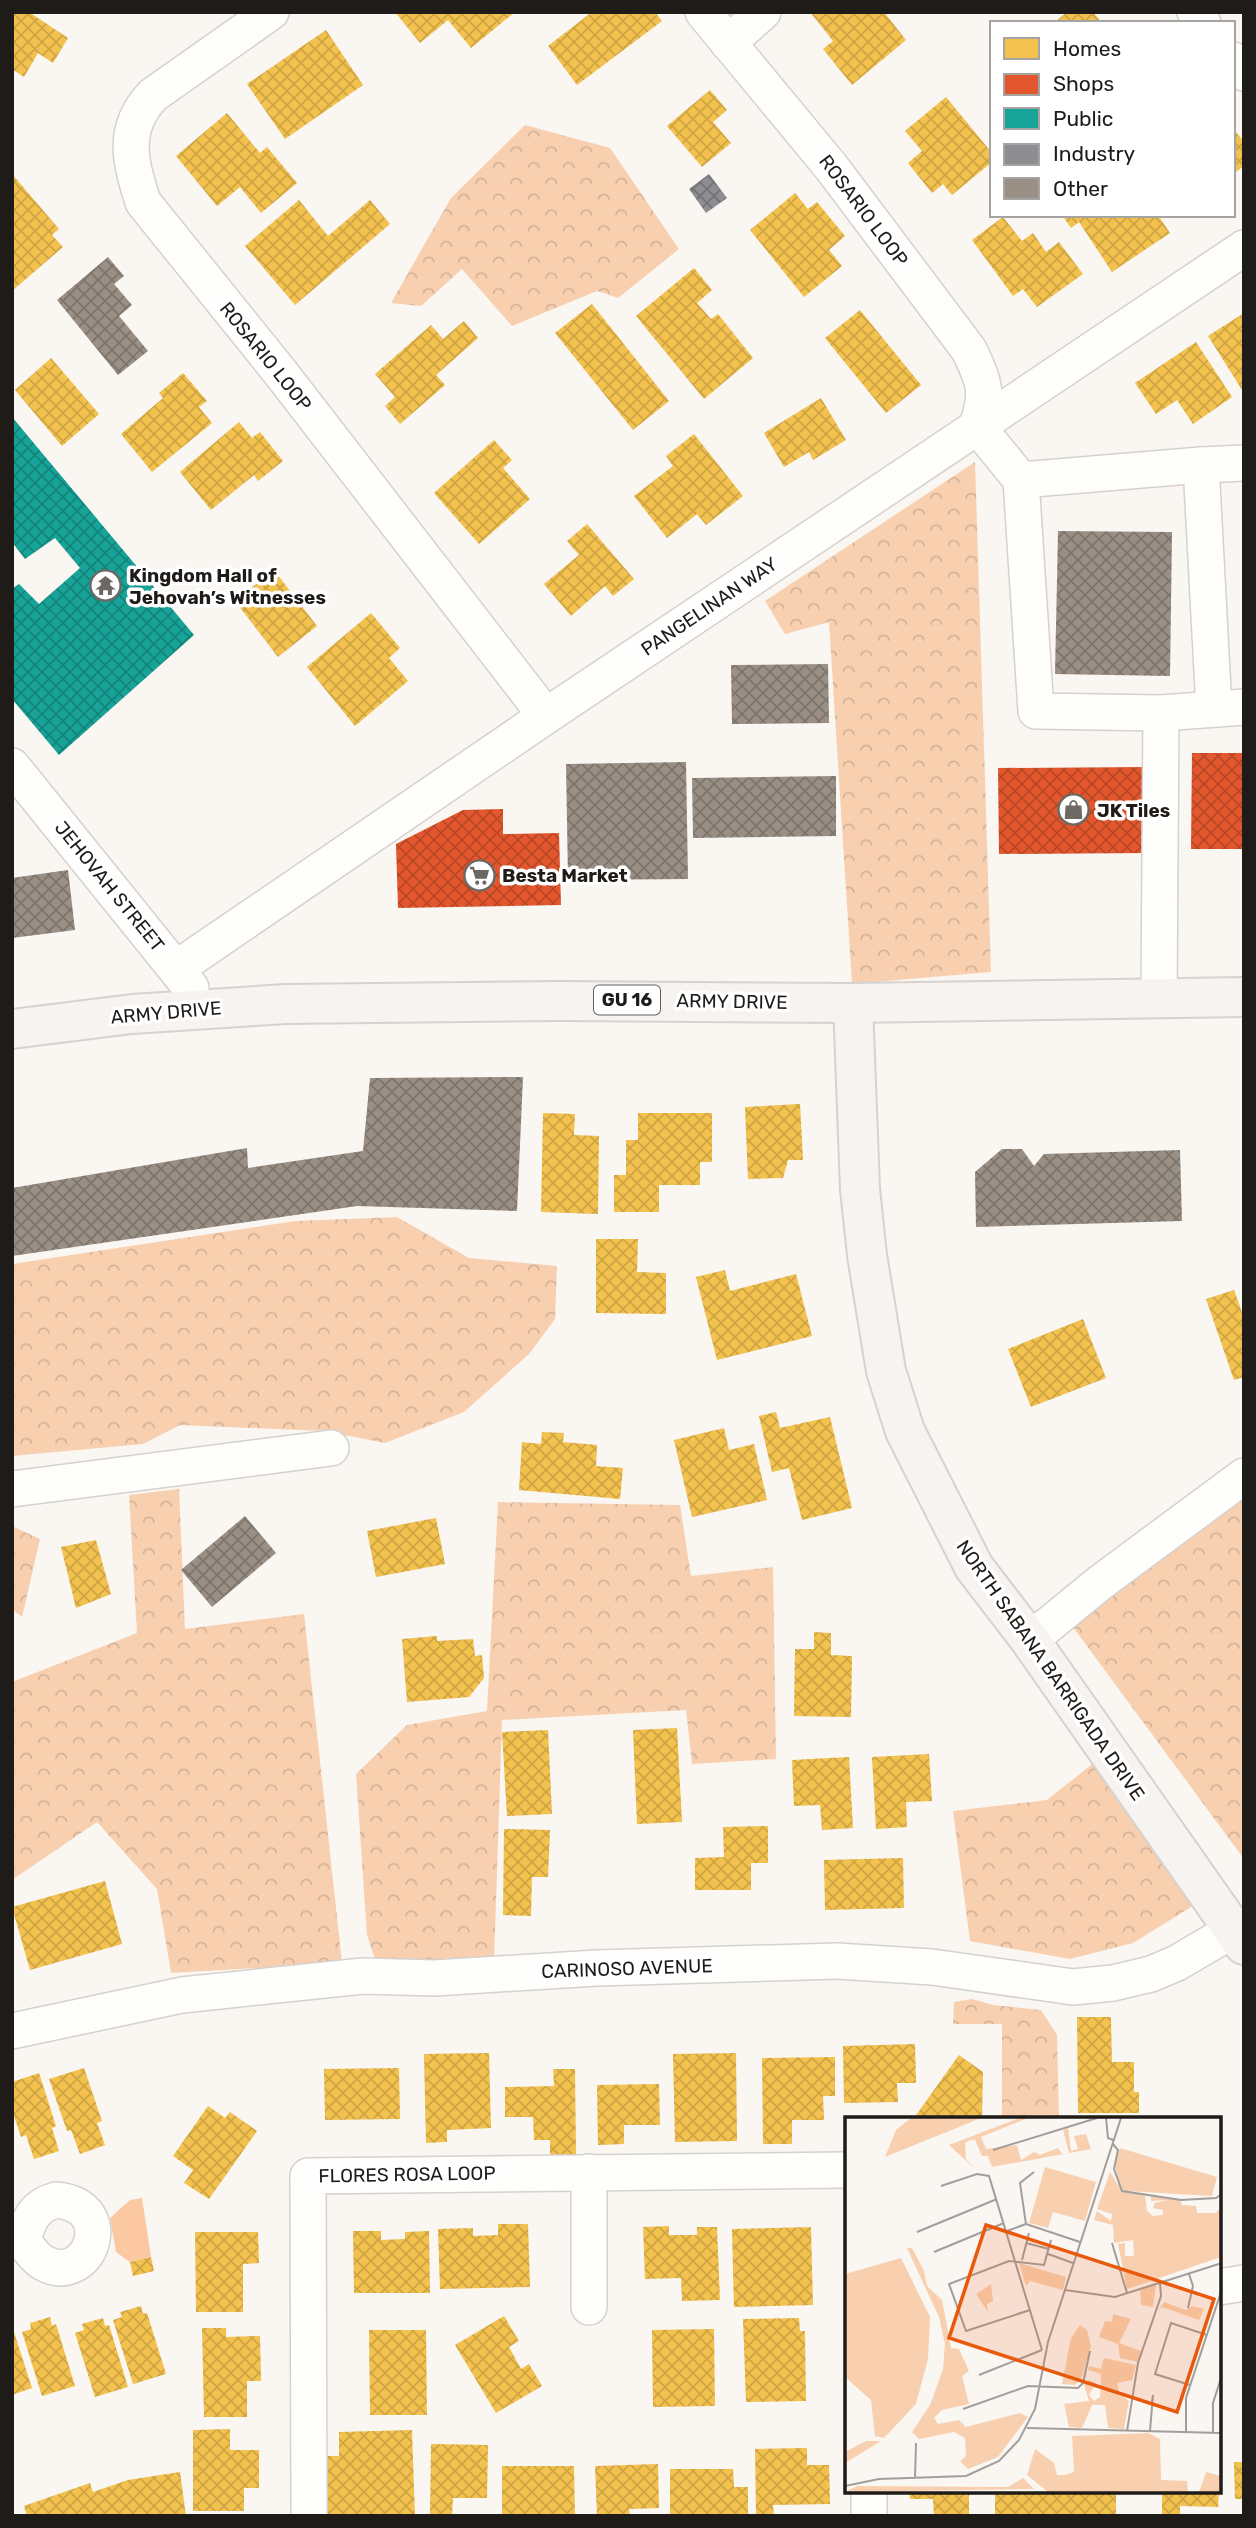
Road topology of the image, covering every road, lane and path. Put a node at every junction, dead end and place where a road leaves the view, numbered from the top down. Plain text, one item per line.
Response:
1 (271, 12) edge
2 (703, 12) edge
3 (763, 12) edge
4 (728, 43) junction
5 (1244, 248) edge
6 (977, 426) junction
7 (1244, 463) edge
8 (1201, 465) junction
9 (1021, 480) junction
10 (1229, 708) edge
11 (1161, 713) junction
12 (546, 716) junction
13 (12, 766) edge
14 (177, 968) junction
15 (1159, 997) junction
16 (1244, 997) edge
17 (853, 1003) junction
18 (206, 1008) junction
19 (12, 1029) edge
20 (331, 1448) dead end
21 (1244, 1476) edge
22 (12, 1489) edge
23 (1030, 1640) junction
24 (1239, 1937) edge
25 (12, 2031) edge
26 (845, 2170) edge
27 (589, 2172) junction
28 (1244, 2283) edge
29 (1221, 2287) edge
30 (589, 2307) dead end
31 (869, 2493) edge
32 (309, 2516) edge
33 (869, 2516) edge

1 - 12 street, ROSARIO LOOP
2 - 4 street, ROSARIO LOOP
3 - 4 street
4 - 6 street, ROSARIO LOOP
5 - 6 street, PANGELINAN WAY
6 - 9 street
6 - 12 street, PANGELINAN WAY
7 - 8 street
8 - 9 street
8 - 10 street
9 - 11 street
10 - 11 street
11 - 15 street
12 - 14 street, PANGELINAN WAY
13 - 14 street, JEHOVAH STREET
14 - 18 street, JEHOVAH STREET
15 - 16 main road, ARMY DRIVE / GU 16
15 - 17 main road, ARMY DRIVE / GU 16
17 - 18 main road, ARMY DRIVE / GU 16
17 - 23 main road, NORTH SABANA BARRIGADA DRIVE
18 - 19 main road, ARMY DRIVE / GU 16
20 - 22 street
21 - 23 street
23 - 24 main road, NORTH SABANA BARRIGADA DRIVE
24 - 25 street, CARINOSO AVENUE
26 - 27 street, FLORES ROSA LOOP
27 - 30 street
27 - 32 street, FLORES ROSA LOOP
28 - 29 street
31 - 33 street

